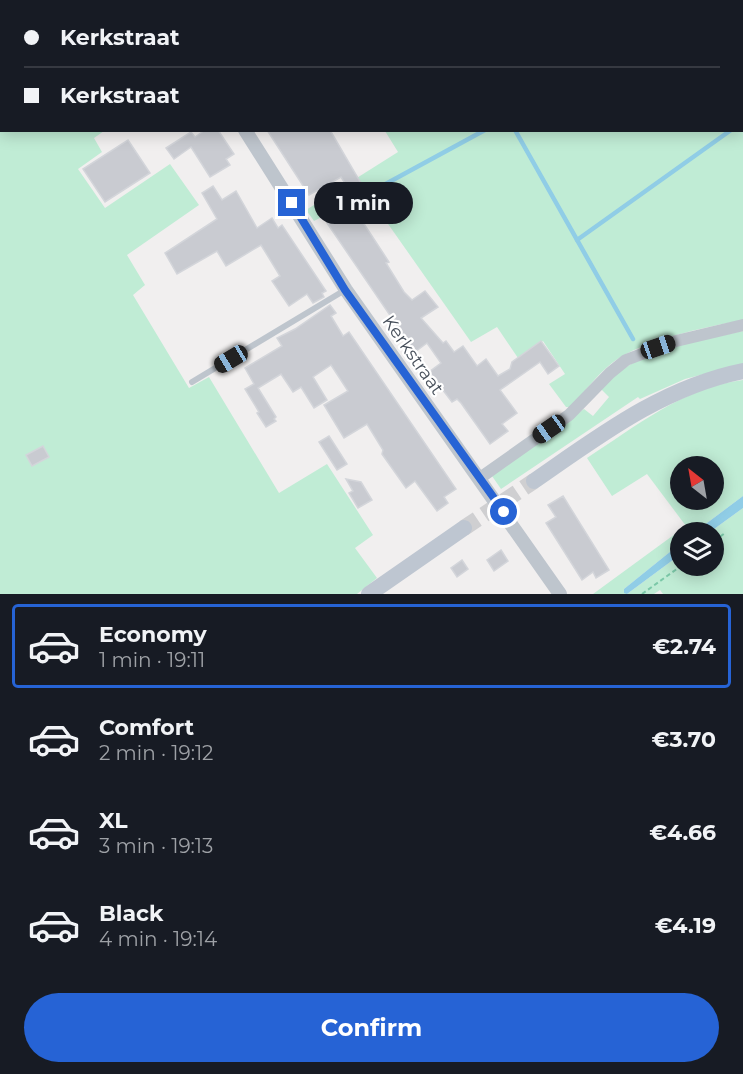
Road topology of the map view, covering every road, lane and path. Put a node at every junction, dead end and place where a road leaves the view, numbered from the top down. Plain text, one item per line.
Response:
1 (246, 132) edge
2 (345, 290) junction
3 (743, 325) edge
4 (743, 371) edge
5 (192, 382) dead end
6 (480, 478) junction
7 (534, 481) tunnel mouth
8 (464, 528) tunnel mouth
9 (670, 574) edge
10 (369, 594) edge
11 (560, 594) edge
12 (642, 594) edge

1 - 2 street, Kerkstraat
2 - 5 lane
2 - 6 street, Kerkstraat
3 - 6 street
4 - 7 main road
6 - 11 street, Kerkstraat
8 - 10 main road
9 - 12 path

